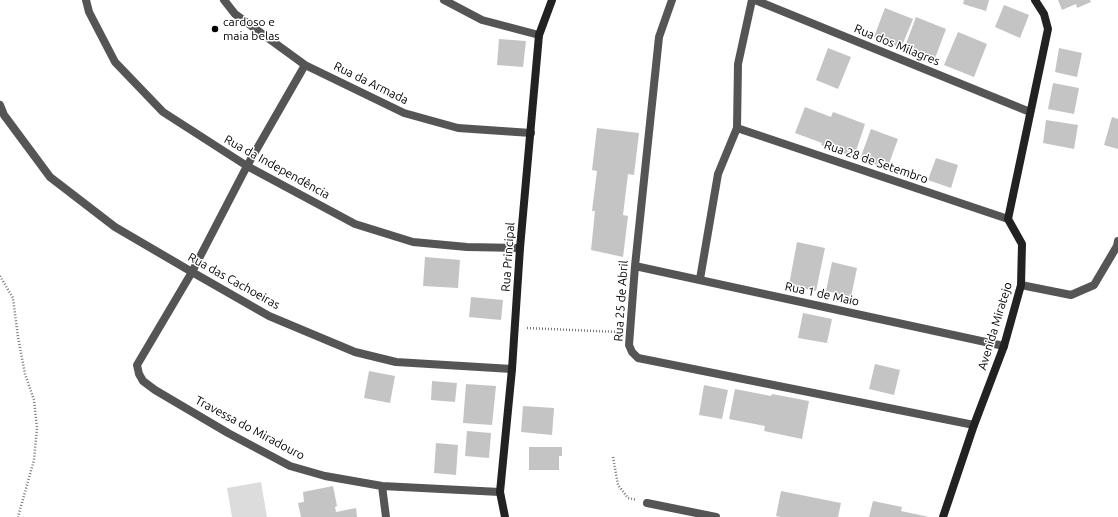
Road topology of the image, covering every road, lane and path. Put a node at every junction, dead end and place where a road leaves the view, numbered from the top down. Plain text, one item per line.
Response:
1 (86, 0) edge
2 (224, 0) edge
3 (444, 0) edge
4 (552, 0) edge
5 (672, 0) edge
6 (752, 0) edge
7 (755, 0) edge
8 (1035, 0) edge
9 (539, 35) junction
10 (305, 65) junction
11 (0, 105) edge
12 (1030, 112) junction
13 (737, 128) junction
14 (530, 133) junction
15 (247, 166) junction
16 (1008, 219) junction
17 (1118, 241) edge
18 (520, 248) junction
19 (635, 266) junction
20 (192, 272) junction
21 (0, 276) edge
22 (700, 279) junction
23 (1021, 285) junction
24 (515, 327) junction
25 (630, 333) junction
26 (1004, 346) junction
27 (512, 369) junction
28 (974, 425) junction
29 (612, 457) dead end
30 (382, 486) junction
31 (500, 492) junction
32 (647, 503) joint
33 (18, 517) edge
34 (386, 517) edge
35 (505, 517) edge
36 (716, 517) edge
37 (943, 517) edge

1 - 15 street, Rua da Independência
2 - 10 street, Rua da Armada
3 - 9 street
4 - 9 street, Rua Principal
5 - 19 street, Rua 25 de Abril
6 - 13 street
7 - 12 street, Rua dos Milagres
8 - 12 street
9 - 14 street, Rua Principal
10 - 14 street, Rua da Armada
10 - 15 street
11 - 20 street, Rua das Cachoeiras
12 - 16 street
13 - 16 street, Rua 28 de Setembro
13 - 22 street
14 - 18 street, Rua Principal
15 - 18 street, Rua da Independência
15 - 20 street
16 - 23 street, Avenida Miratejo
17 - 23 street
18 - 24 street, Rua Principal
19 - 22 street, Rua 1 de Maio
19 - 25 street, Rua 25 de Abril
20 - 27 street, Rua das Cachoeiras
20 - 30 street, Travessa do Miradouro
21 - 33 path
22 - 26 street, Rua 1 de Maio
23 - 26 street, Avenida Miratejo
24 - 25 path
24 - 27 street, Rua Principal
25 - 28 street, Rua 25 de Abril
26 - 28 street, Avenida Miratejo
27 - 31 street, Rua Principal
28 - 37 street, Avenida Miratejo
29 - 32 path
30 - 31 street, Travessa do Miradouro
30 - 34 street
31 - 35 street, Rua Principal
32 - 36 street

